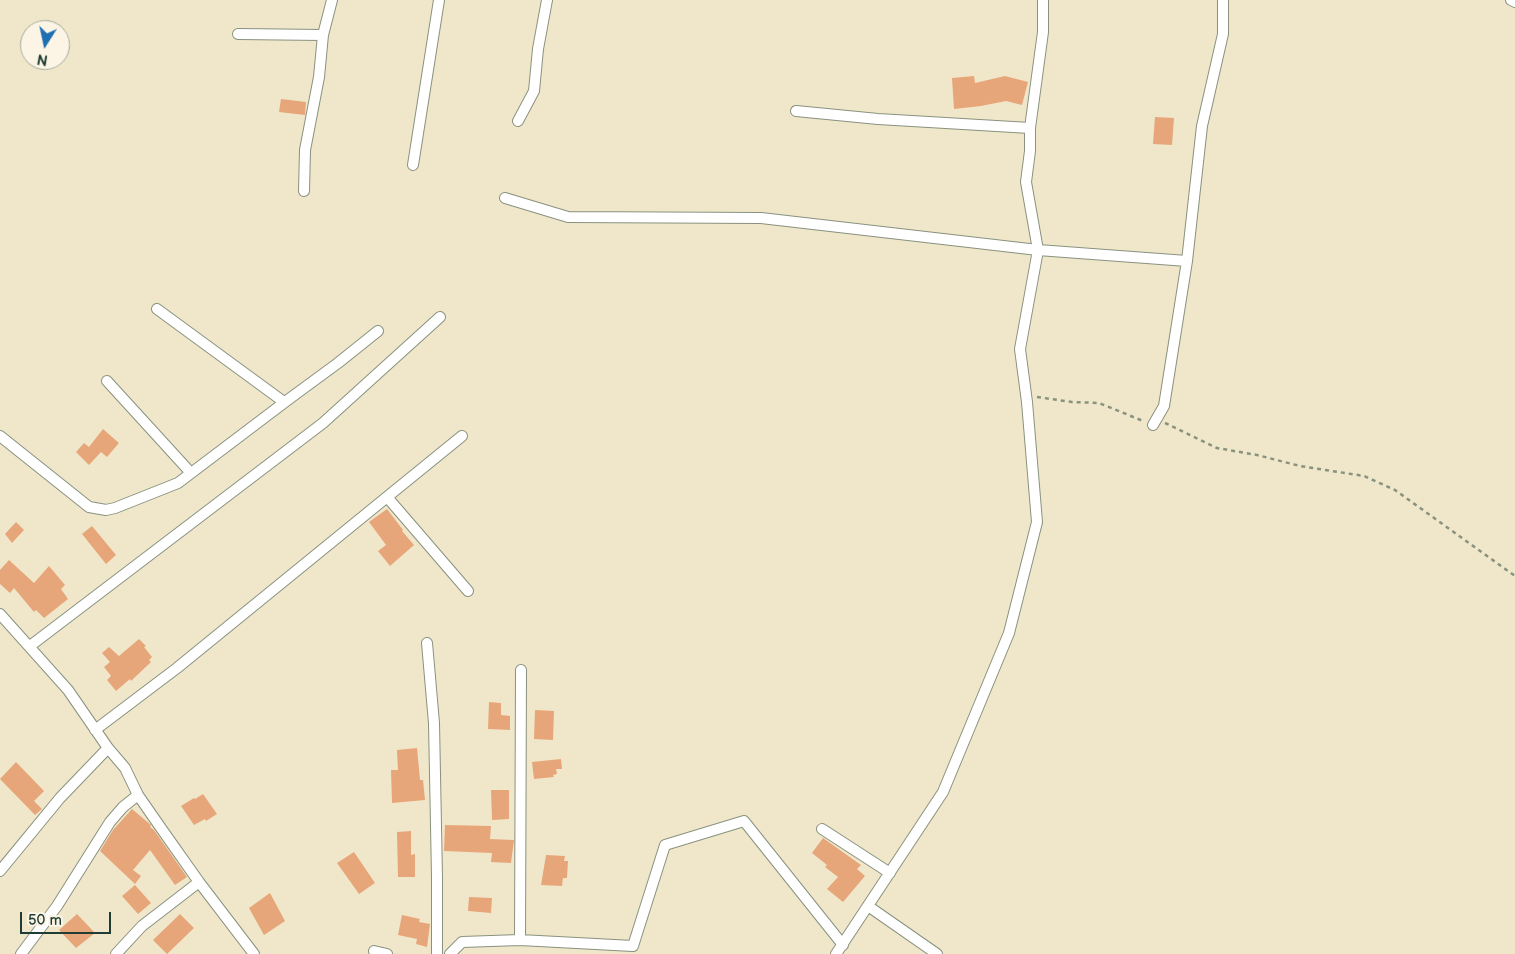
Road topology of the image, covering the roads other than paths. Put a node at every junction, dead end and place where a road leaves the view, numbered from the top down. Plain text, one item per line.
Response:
1 (332, 0) edge
2 (439, 0) edge
3 (547, 0) edge
4 (1043, 0) edge
5 (1223, 0) edge
6 (1511, 0) edge
7 (1515, 2) edge
8 (238, 34) dead end
9 (323, 35) junction
10 (796, 111) dead end
11 (518, 121) dead end
12 (1030, 128) junction
13 (413, 165) dead end
14 (304, 191) dead end
15 (505, 198) dead end
16 (1038, 250) junction
17 (1187, 261) junction
18 (158, 309) dead end
19 (440, 317) dead end
20 (378, 331) dead end
21 (107, 381) dead end
22 (284, 402) junction
23 (1153, 425) road end
24 (0, 436) edge
25 (462, 436) dead end
26 (191, 473) junction
27 (387, 497) junction
28 (468, 591) dead end
29 (0, 614) edge
30 (427, 643) dead end
31 (30, 646) junction
32 (521, 670) dead end
33 (95, 730) junction
34 (108, 748) junction
35 (138, 795) junction
36 (822, 829) dead end
37 (0, 871) edge
38 (890, 873) junction
39 (199, 882) junction
40 (868, 906) junction
41 (520, 940) junction
42 (843, 945) junction
43 (374, 950) dead end
44 (21, 954) edge
45 (116, 954) edge
46 (254, 954) edge
47 (387, 954) edge
48 (437, 954) edge
49 (450, 954) edge
50 (836, 954) edge
51 (937, 954) edge

1 - 9 street
2 - 13 street
3 - 11 street
4 - 12 street
5 - 17 street
6 - 7 street
8 - 9 street
9 - 14 street
10 - 12 street
12 - 16 street
15 - 16 street
16 - 17 street
16 - 38 street
17 - 23 street
18 - 22 street
19 - 31 street
20 - 22 street
21 - 26 street
22 - 26 street
24 - 26 street
25 - 27 street
27 - 28 street
27 - 33 street
29 - 31 street
30 - 48 street
31 - 33 street
32 - 41 street
33 - 34 street
34 - 35 street
34 - 37 street
35 - 39 street
35 - 44 street
36 - 38 street
38 - 40 street
39 - 45 street
39 - 46 street
40 - 42 street
40 - 51 street
41 - 42 street
41 - 49 street
42 - 50 street
43 - 47 street

